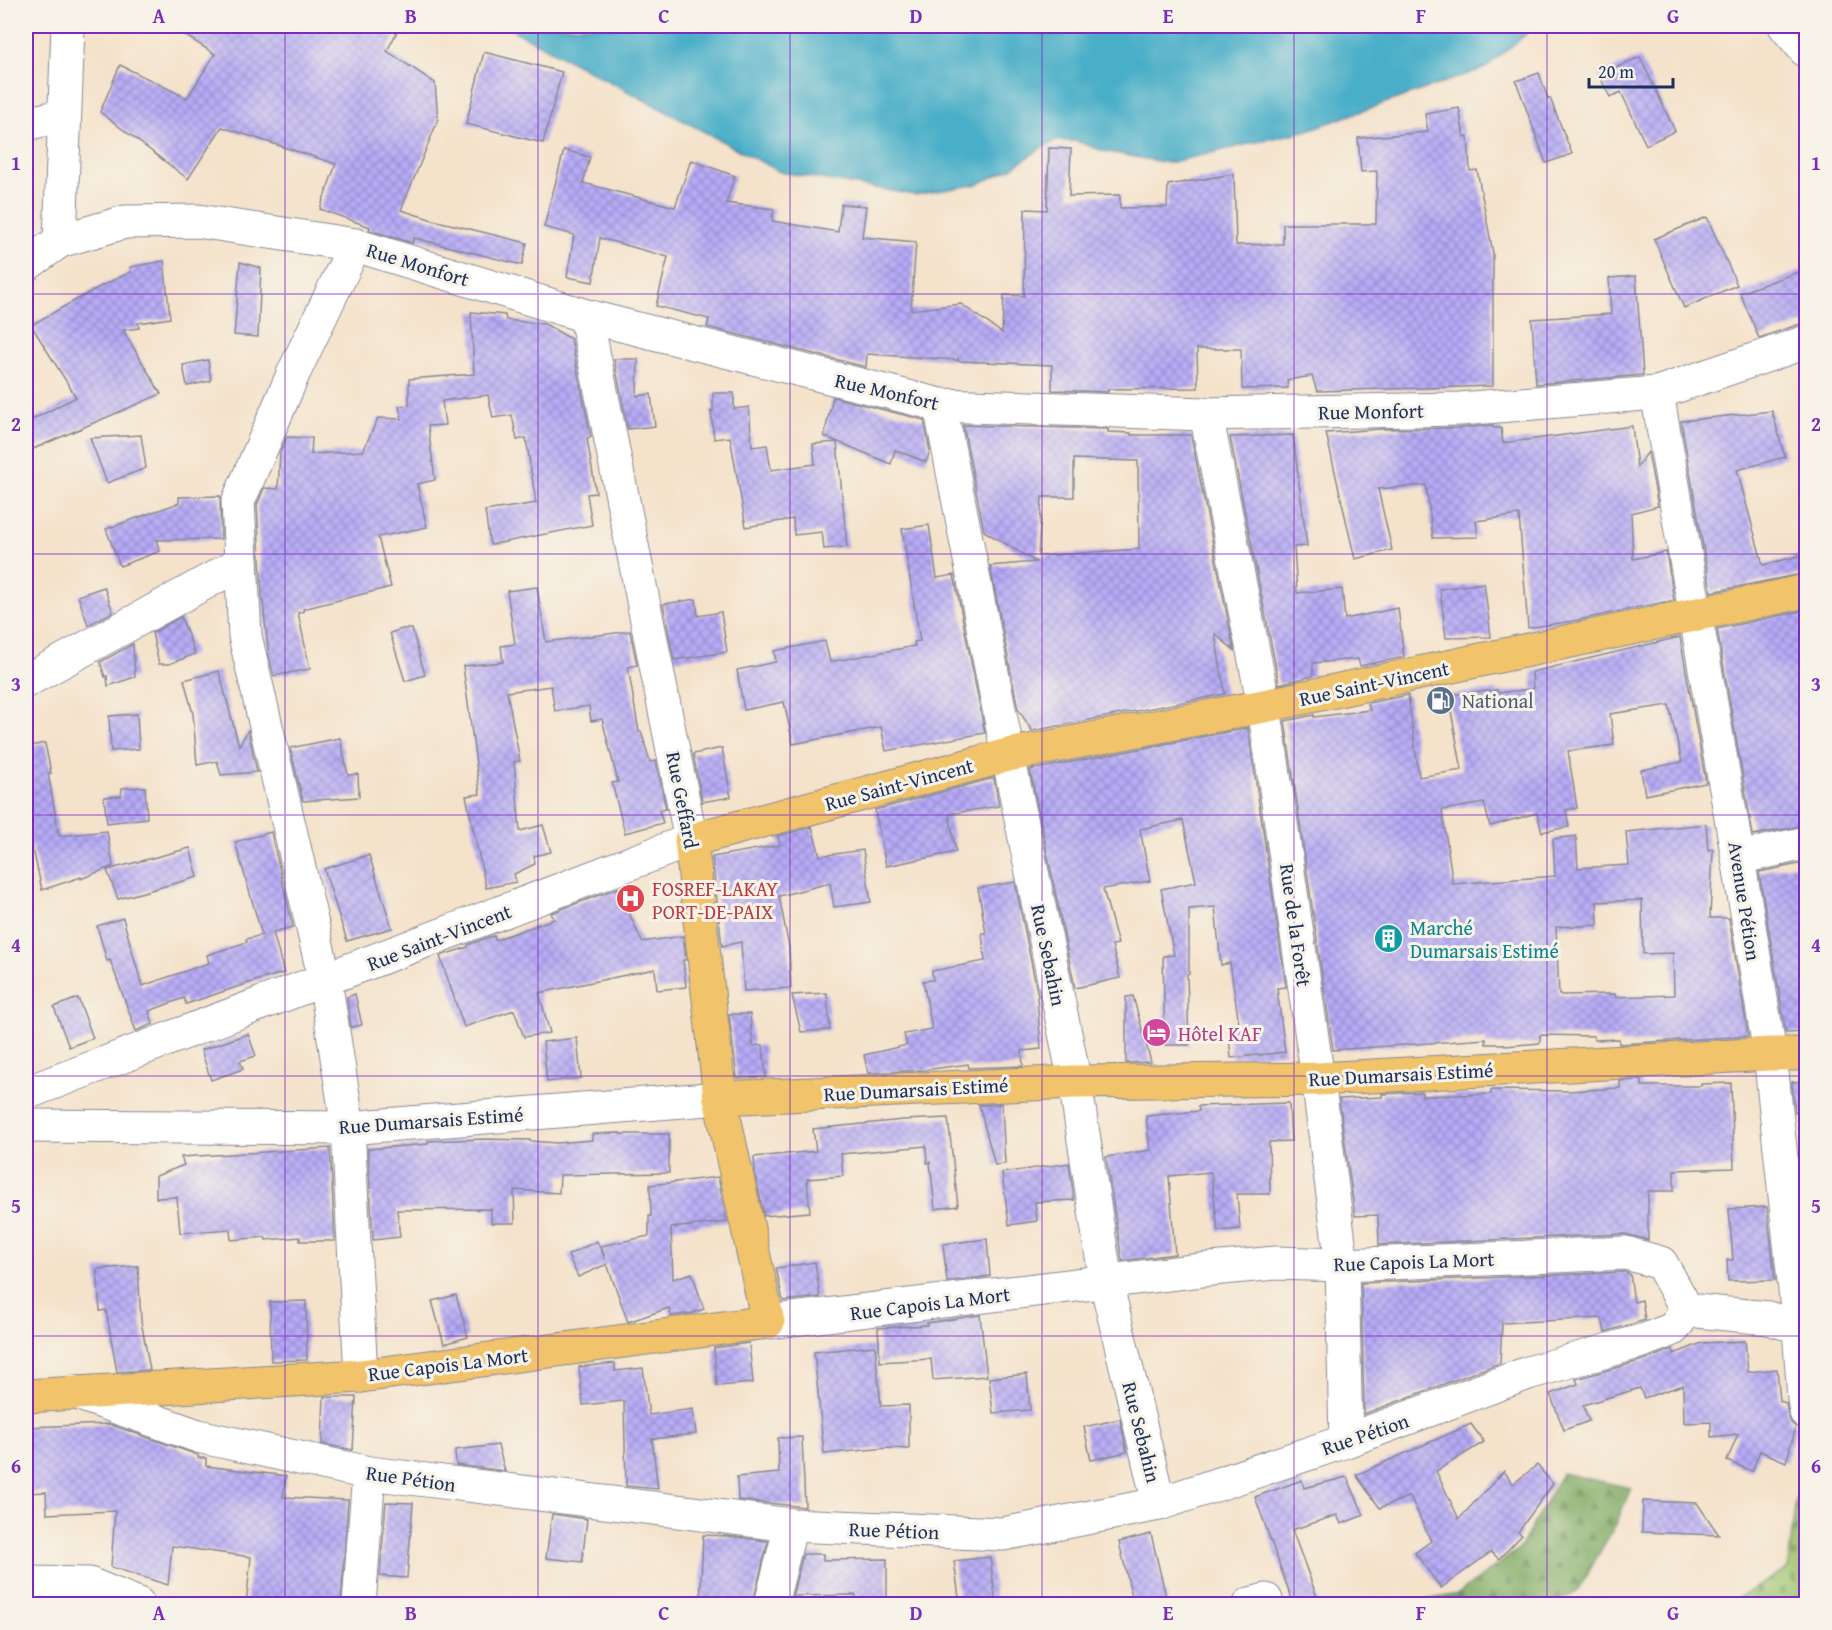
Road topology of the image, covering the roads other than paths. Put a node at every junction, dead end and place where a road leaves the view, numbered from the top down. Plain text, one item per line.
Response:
1 (68, 26) edge
2 (1785, 26) edge
3 (1806, 51) edge
4 (64, 115) junction
5 (26, 124) edge
6 (60, 241) junction
7 (355, 245) junction
8 (26, 265) edge
9 (586, 316) junction
10 (1806, 342) edge
11 (1657, 393) junction
12 (940, 405) junction
13 (1206, 414) junction
14 (241, 564) junction
15 (1806, 591) edge
16 (1695, 614) junction
17 (26, 681) edge
18 (1264, 706) junction
19 (1008, 755) junction
20 (692, 840) junction
21 (1806, 843) edge
22 (1738, 858) junction
23 (325, 980) junction
24 (1770, 1054) junction
25 (1806, 1054) edge
26 (1318, 1079) junction
27 (1075, 1082) junction
28 (26, 1093) edge
29 (720, 1098) junction
30 (26, 1126) edge
31 (348, 1128) junction
32 (1342, 1265) junction
33 (1106, 1282) junction
34 (1687, 1310) junction
35 (768, 1322) junction
36 (1803, 1328) edge
37 (361, 1376) junction
38 (74, 1392) junction
39 (26, 1396) edge
40 (1806, 1412) edge
41 (1346, 1441) junction
42 (369, 1473) junction
43 (1159, 1504) junction
44 (791, 1525) junction
45 (26, 1584) edge
46 (138, 1605) edge
47 (359, 1605) edge
48 (771, 1605) edge

1 - 4 street
2 - 3 street
4 - 5 street
4 - 6 street
6 - 7 street, Rue Monfort
6 - 8 street, Rue Monfort
7 - 9 street, Rue Monfort
7 - 14 street
9 - 12 street, Rue Monfort
9 - 20 street, Rue Geffard
10 - 11 street, Rue Monfort
11 - 13 street, Rue Monfort
11 - 16 street, Avenue Pétion
12 - 13 street, Rue Monfort
12 - 19 street, Rue Sebahin
13 - 18 street, Rue de la Forêt
14 - 17 street
14 - 23 street
15 - 16 main road, Rue Saint-Vincent
16 - 18 main road, Rue Saint-Vincent
16 - 22 street, Avenue Pétion
18 - 19 main road, Rue Saint-Vincent
18 - 26 street, Rue de la Forêt
19 - 20 main road, Rue Saint-Vincent
19 - 27 street, Rue Sebahin
20 - 23 street, Rue Saint-Vincent
20 - 29 main road, Rue Geffard
21 - 22 street
22 - 24 street, Avenue Pétion
23 - 28 street, Rue Saint-Vincent
23 - 31 street
24 - 25 main road, Rue Dumarsais Estimé
24 - 26 main road, Rue Dumarsais Estimé
24 - 36 street, Avenue Pétion
26 - 27 main road, Rue Dumarsais Estimé
26 - 32 street, Rue de la Forêt
27 - 29 main road, Rue Dumarsais Estimé
27 - 33 street, Rue Sebahin
29 - 31 street, Rue Dumarsais Estimé
29 - 35 main road, Rue Geffard
30 - 31 street, Rue Dumarsais Estimé
31 - 37 street
32 - 33 street, Rue Capois La Mort
32 - 34 street, Rue Capois La Mort
32 - 41 street, Rue de la Forêt
33 - 35 street, Rue Capois La Mort
33 - 43 street, Rue Sebahin
34 - 36 street
34 - 41 street, Rue Pétion
35 - 37 main road, Rue Capois La Mort
36 - 40 street, Avenue Pétion
37 - 38 main road, Rue Capois La Mort
38 - 39 main road, Rue Capois La Mort
38 - 42 street, Rue Pétion
41 - 43 street, Rue Pétion
42 - 44 street, Rue Pétion
42 - 47 street
43 - 44 street, Rue Pétion
44 - 48 street
45 - 46 street

